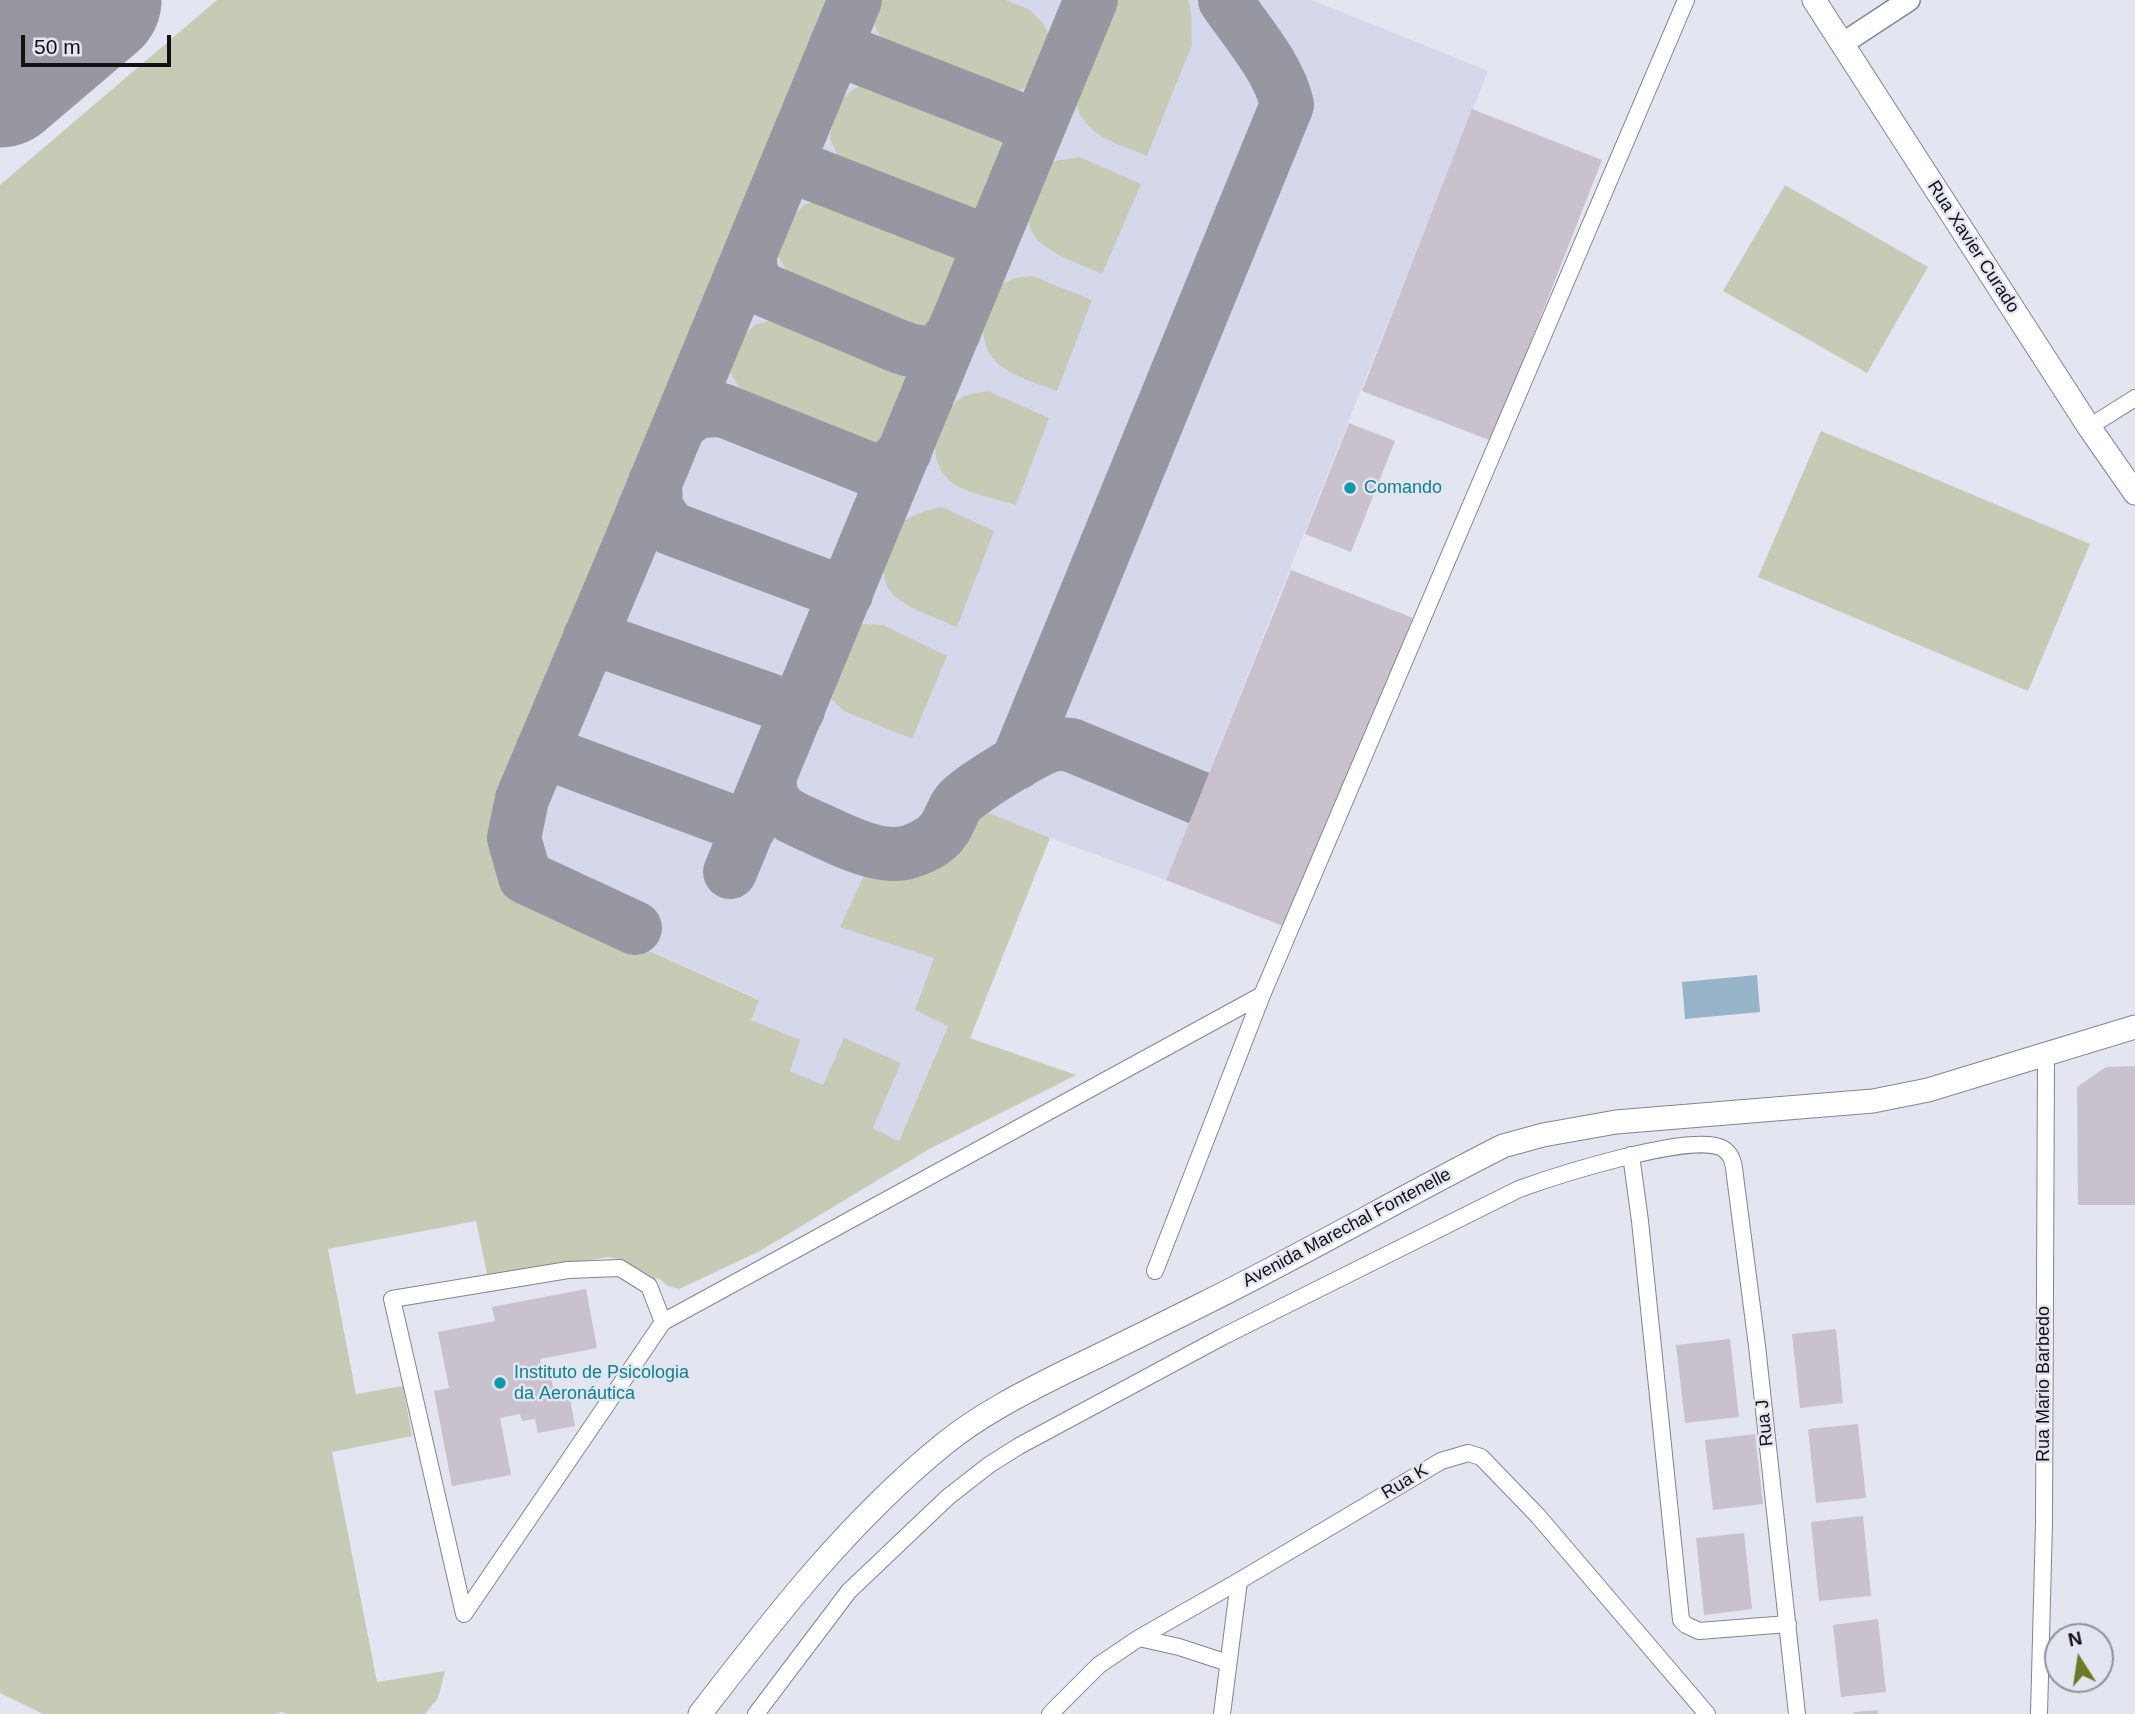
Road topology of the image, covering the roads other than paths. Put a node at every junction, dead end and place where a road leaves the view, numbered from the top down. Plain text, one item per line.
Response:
1 (1686, 0) edge
2 (1814, 0) edge
3 (1909, 0) edge
4 (1842, 44) junction
5 (2135, 398) edge
6 (2089, 426) junction
7 (2135, 493) edge
8 (1262, 995) junction
9 (2135, 1027) edge
10 (2046, 1054) junction
11 (1631, 1155) junction
12 (1154, 1271) dead end
13 (663, 1322) junction
14 (1239, 1581) junction
15 (1788, 1624) junction
16 (1139, 1638) junction
17 (1228, 1663) junction
18 (700, 1714) edge
19 (756, 1714) edge
20 (1050, 1714) edge
21 (1222, 1714) edge
22 (1707, 1714) edge
23 (1797, 1714) edge
24 (2039, 1714) edge

1 - 8 street
2 - 4 main road, Rua Xavier Curado
3 - 4 street
4 - 6 main road, Rua Xavier Curado
5 - 6 street
6 - 7 main road, Rua Xavier Curado
8 - 12 street
8 - 13 street
9 - 10 main road, Avenida Marechal Fontenelle
10 - 18 main road, Avenida Marechal Fontenelle
10 - 24 street, Rua Mario Barbedo
11 - 15 street, Rua J
11 - 15 street
11 - 19 street
13 - 13 street
14 - 16 street, Rua K
14 - 17 street
14 - 22 street, Rua K
15 - 23 street, Rua J
16 - 17 street
16 - 20 street, Rua K
17 - 21 street

